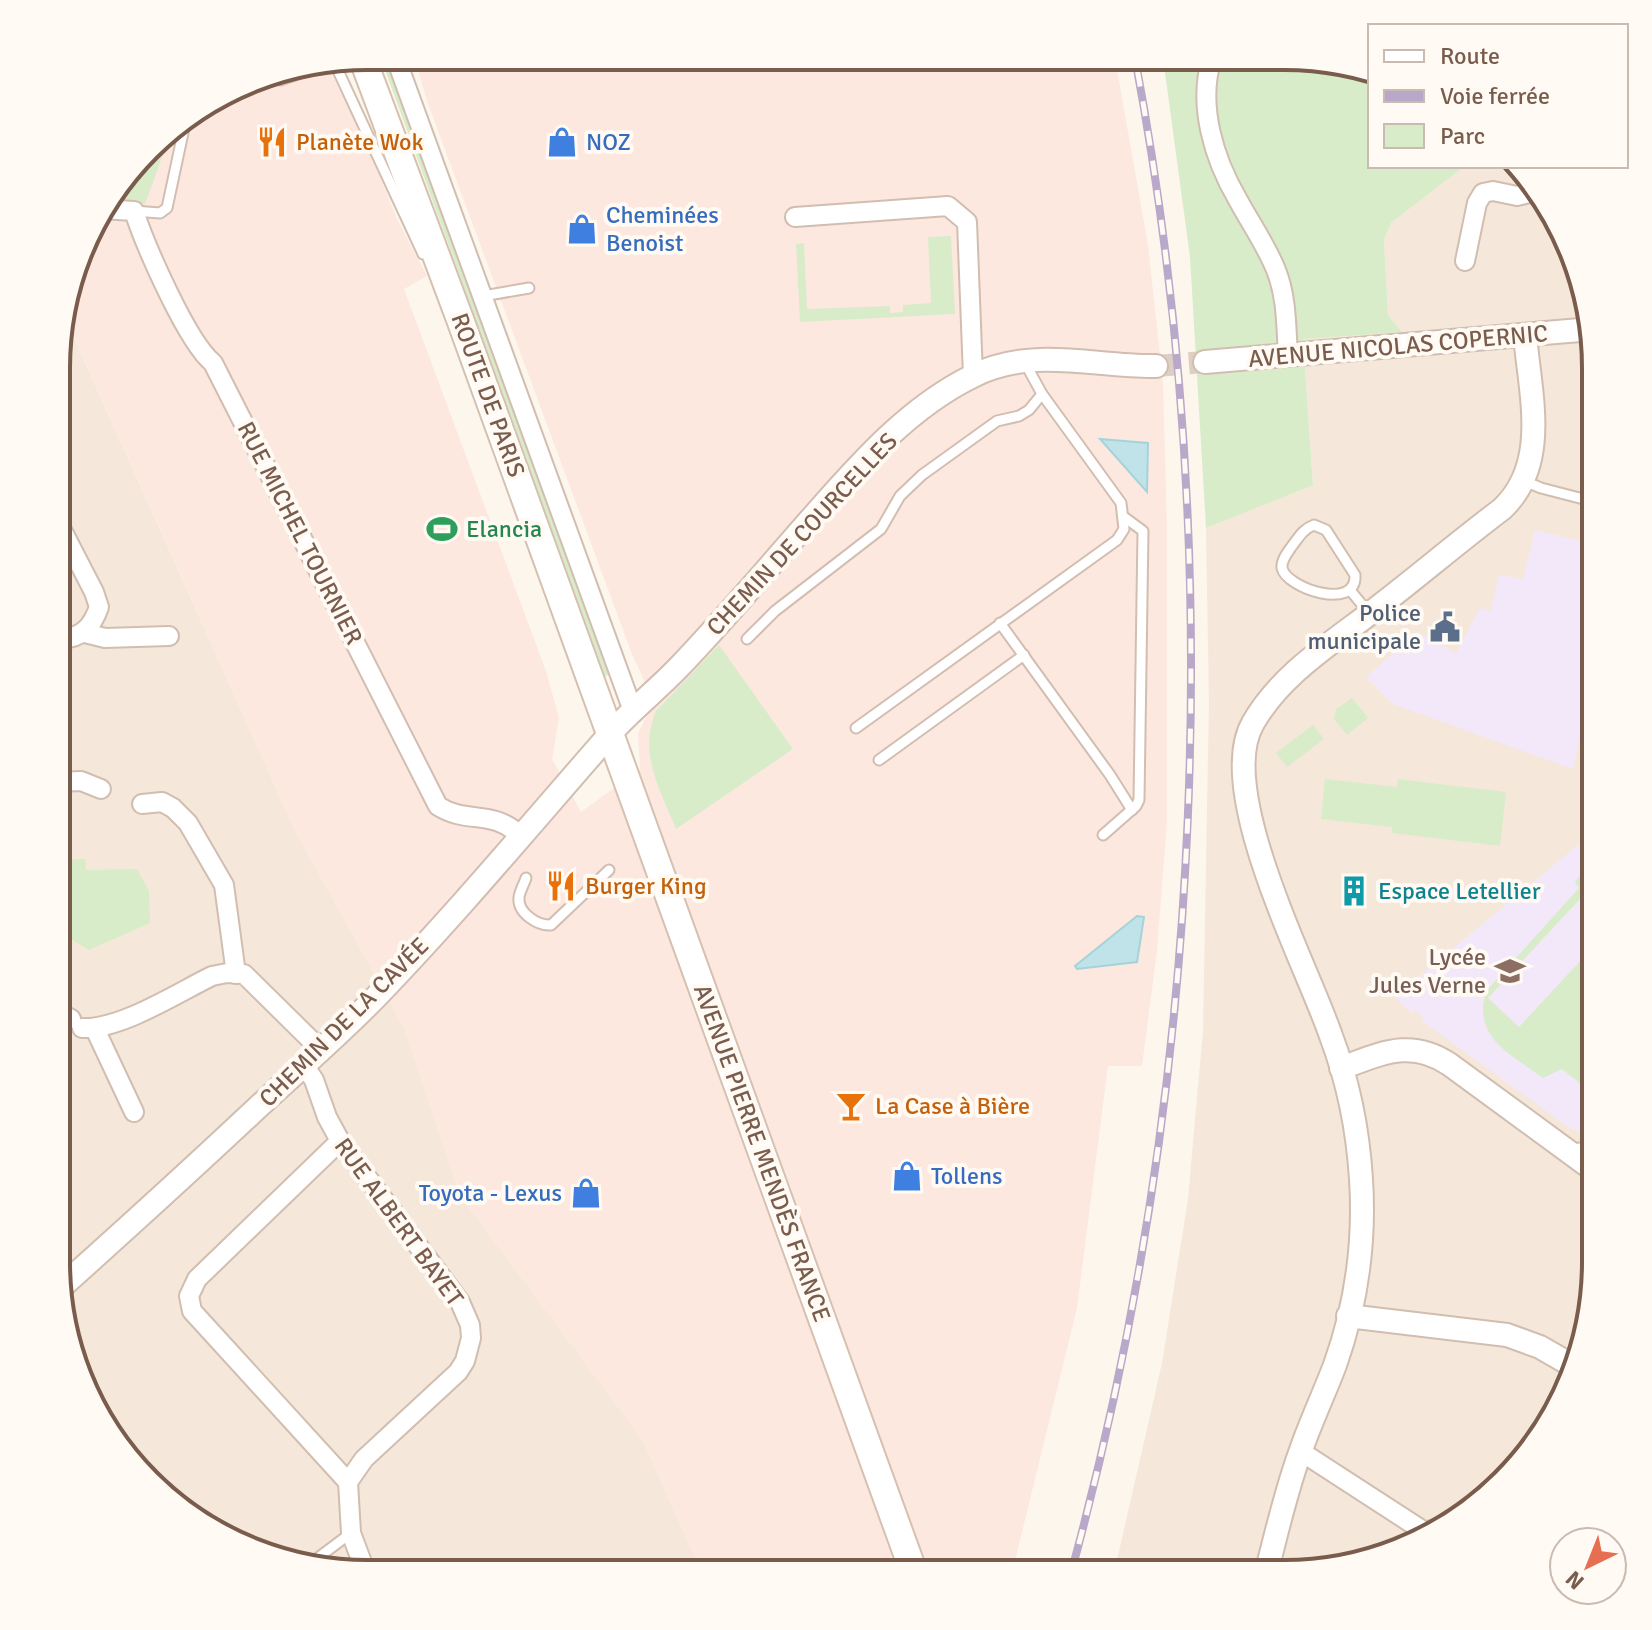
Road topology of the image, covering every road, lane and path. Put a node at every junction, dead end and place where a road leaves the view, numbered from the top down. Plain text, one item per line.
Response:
1 (367, 70) edge
2 (400, 70) edge
3 (1210, 70) edge
4 (339, 72) edge
5 (182, 136) edge
6 (1526, 194) edge
7 (115, 210) edge
8 (134, 211) junction
9 (795, 217) dead end
10 (1465, 261) dead end
11 (529, 288) dead end
12 (483, 296) junction
13 (461, 322) junction
14 (1579, 330) edge
15 (1525, 335) junction
16 (1288, 355) junction
17 (1024, 360) junction
18 (1205, 362) tunnel mouth
19 (1156, 366) tunnel mouth
20 (973, 376) junction
21 (1042, 394) junction
22 (1524, 481) junction
23 (1582, 499) edge
24 (1124, 517) junction
25 (70, 545) edge
26 (1350, 590) junction
27 (1370, 614) junction
28 (1000, 623) junction
29 (85, 633) junction
30 (169, 636) dead end
31 (70, 639) edge
32 (747, 639) dead end
33 (1024, 655) junction
34 (633, 711) junction
35 (856, 728) dead end
36 (610, 733) junction
37 (879, 760) dead end
38 (70, 782) edge
39 (101, 789) dead end
40 (142, 804) dead end
41 (1132, 810) junction
42 (1103, 835) dead end
43 (521, 836) junction
44 (609, 870) dead end
45 (526, 878) dead end
46 (236, 974) junction
47 (77, 1022) edge
48 (312, 1057) junction
49 (1341, 1068) junction
50 (134, 1112) dead end
51 (340, 1141) junction
52 (1582, 1147) edge
53 (71, 1278) edge
54 (1348, 1316) junction
55 (1565, 1361) edge
56 (1300, 1451) junction
57 (348, 1482) junction
58 (1419, 1528) edge
59 (351, 1533) junction
60 (321, 1556) edge
61 (361, 1560) edge
62 (909, 1560) edge
63 (1270, 1560) edge

1 - 13 main road, ROUTE DE PARIS
2 - 12 street
3 - 16 street
4 - 13 lane
5 - 8 lane
6 - 10 street
7 - 8 street
8 - 43 street, RUE MICHEL TOURNIER
9 - 20 street
11 - 12 lane
12 - 34 street
13 - 36 main road, ROUTE DE PARIS
14 - 15 street, AVENUE NICOLAS COPERNIC
15 - 16 street, AVENUE NICOLAS COPERNIC
15 - 22 street
16 - 18 street, AVENUE NICOLAS COPERNIC
17 - 19 street, CHEMIN DE COURCELLES
17 - 20 street, CHEMIN DE COURCELLES
17 - 21 lane
20 - 34 street, CHEMIN DE COURCELLES
21 - 24 lane
21 - 32 lane
22 - 23 lane
22 - 27 street
24 - 28 lane
24 - 41 lane
25 - 29 street
26 - 26 lane
26 - 27 lane
27 - 49 street
28 - 33 lane
28 - 35 lane
29 - 30 street
29 - 31 street
33 - 37 lane
33 - 41 lane
34 - 36 street, CHEMIN DE COURCELLES
36 - 43 street, CHEMIN DE LA CAVÉE
36 - 62 main road, AVENUE PIERRE MENDÈS FRANCE
38 - 39 street
40 - 46 street
41 - 42 lane
43 - 48 street, CHEMIN DE LA CAVÉE
44 - 45 lane
46 - 47 street
46 - 48 street, RUE ALBERT BAYET
47 - 50 street
48 - 51 street, RUE ALBERT BAYET
48 - 53 street, CHEMIN DE LA CAVÉE
49 - 52 street
49 - 54 street
51 - 57 street, RUE ALBERT BAYET
51 - 57 street
54 - 55 street
54 - 56 street
56 - 58 street
56 - 63 street
57 - 59 street
59 - 60 lane
59 - 61 street

